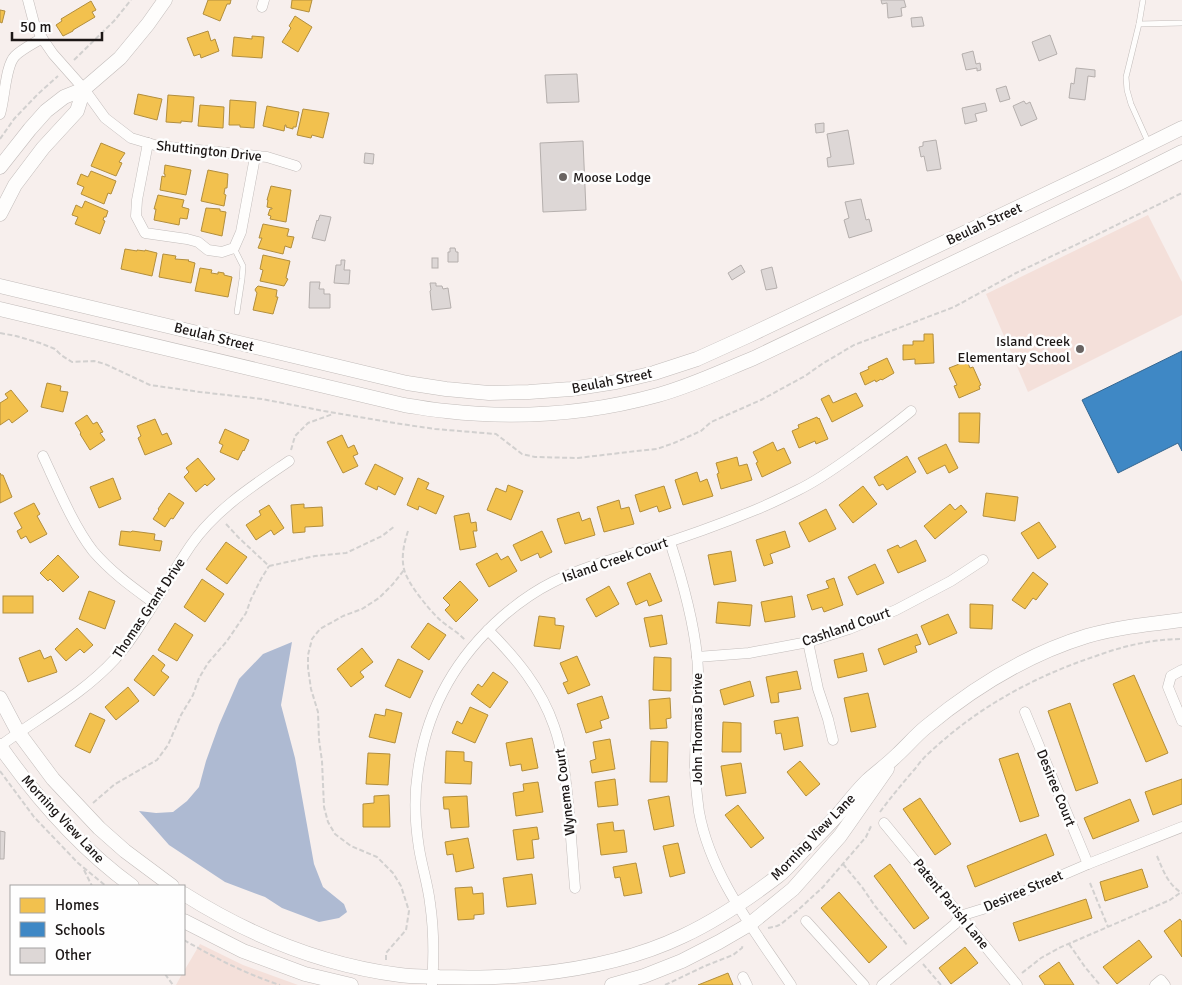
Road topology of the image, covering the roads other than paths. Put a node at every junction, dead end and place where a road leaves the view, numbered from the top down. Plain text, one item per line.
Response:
1 (28, 0) edge
2 (165, 0) edge
3 (1143, 0) edge
4 (1182, 23) edge
5 (1139, 24) junction
6 (42, 38) junction
7 (84, 89) junction
8 (0, 114) edge
9 (1182, 128) edge
10 (148, 144) junction
11 (1149, 144) junction
12 (1182, 152) edge
13 (255, 157) junction
14 (1158, 164) junction
15 (296, 166) dead end
16 (0, 167) edge
17 (0, 214) edge
18 (234, 248) junction
19 (0, 286) edge
20 (0, 309) edge
21 (237, 312) dead end
22 (911, 411) dead end
23 (43, 456) dead end
24 (289, 460) road end
25 (670, 542) junction
26 (983, 560) dead end
27 (154, 603) junction
28 (1182, 620) edge
29 (488, 630) junction
30 (808, 642) junction
31 (697, 657) junction
32 (1182, 670) edge
33 (0, 698) edge
34 (1025, 712) dead end
35 (1182, 722) edge
36 (18, 732) junction
37 (833, 740) dead end
38 (0, 746) edge
39 (896, 756) junction
40 (879, 819) road end
41 (1182, 827) edge
42 (1088, 864) junction
43 (131, 885) edge
44 (171, 885) edge
45 (575, 888) dead end
46 (185, 895) edge
47 (738, 905) junction
48 (960, 916) junction
49 (806, 921) dead end
50 (185, 922) edge
51 (754, 929) junction
52 (432, 981) edge
53 (351, 985) edge
54 (612, 985) edge
55 (791, 985) edge
56 (864, 985) edge
57 (882, 985) edge
58 (1017, 985) edge

1 - 6 street, Shuttington Drive
2 - 7 street
3 - 5 lane
4 - 5 lane
5 - 11 lane
6 - 7 street, Shuttington Drive
6 - 8 street
7 - 10 street, Shuttington Drive
7 - 16 street
7 - 17 street
9 - 11 street, Beulah Street
10 - 13 street, Shuttington Drive
10 - 18 street
11 - 14 street
11 - 19 street, Beulah Street
12 - 14 street, Beulah Street
13 - 15 street, Shuttington Drive
13 - 18 street
14 - 20 street, Beulah Street
18 - 21 lane
22 - 25 street, Island Creek Court
23 - 27 street
24 - 27 street, Thomas Grant Drive
25 - 29 street, Island Creek Court
25 - 31 street, John Thomas Drive
26 - 30 street, Cashland Court
27 - 36 street, Thomas Grant Drive
28 - 39 street, Morning View Lane
29 - 45 street, Wynema Court
29 - 52 street, Island Creek Court
30 - 31 street, Cashland Court
30 - 37 street
31 - 47 street, John Thomas Drive
32 - 35 street
33 - 36 street, Morning View Lane
34 - 42 street, Desiree Court
36 - 38 street, Thomas Grant Drive
36 - 44 street, Morning View Lane
38 - 43 street, Morning View Lane
39 - 47 street, Morning View Lane
39 - 51 street, Morning View Lane
40 - 48 street, Patent Parish Lane
41 - 42 street, Desiree Street
42 - 48 street, Desiree Street
46 - 52 street, Morning View Lane
47 - 51 street, John Thomas Drive
47 - 52 street, Morning View Lane
48 - 57 street, Desiree Street
48 - 58 street, Patent Parish Lane
49 - 56 street
50 - 53 street
51 - 54 street, Morning View Lane
51 - 55 street, John Thomas Drive

